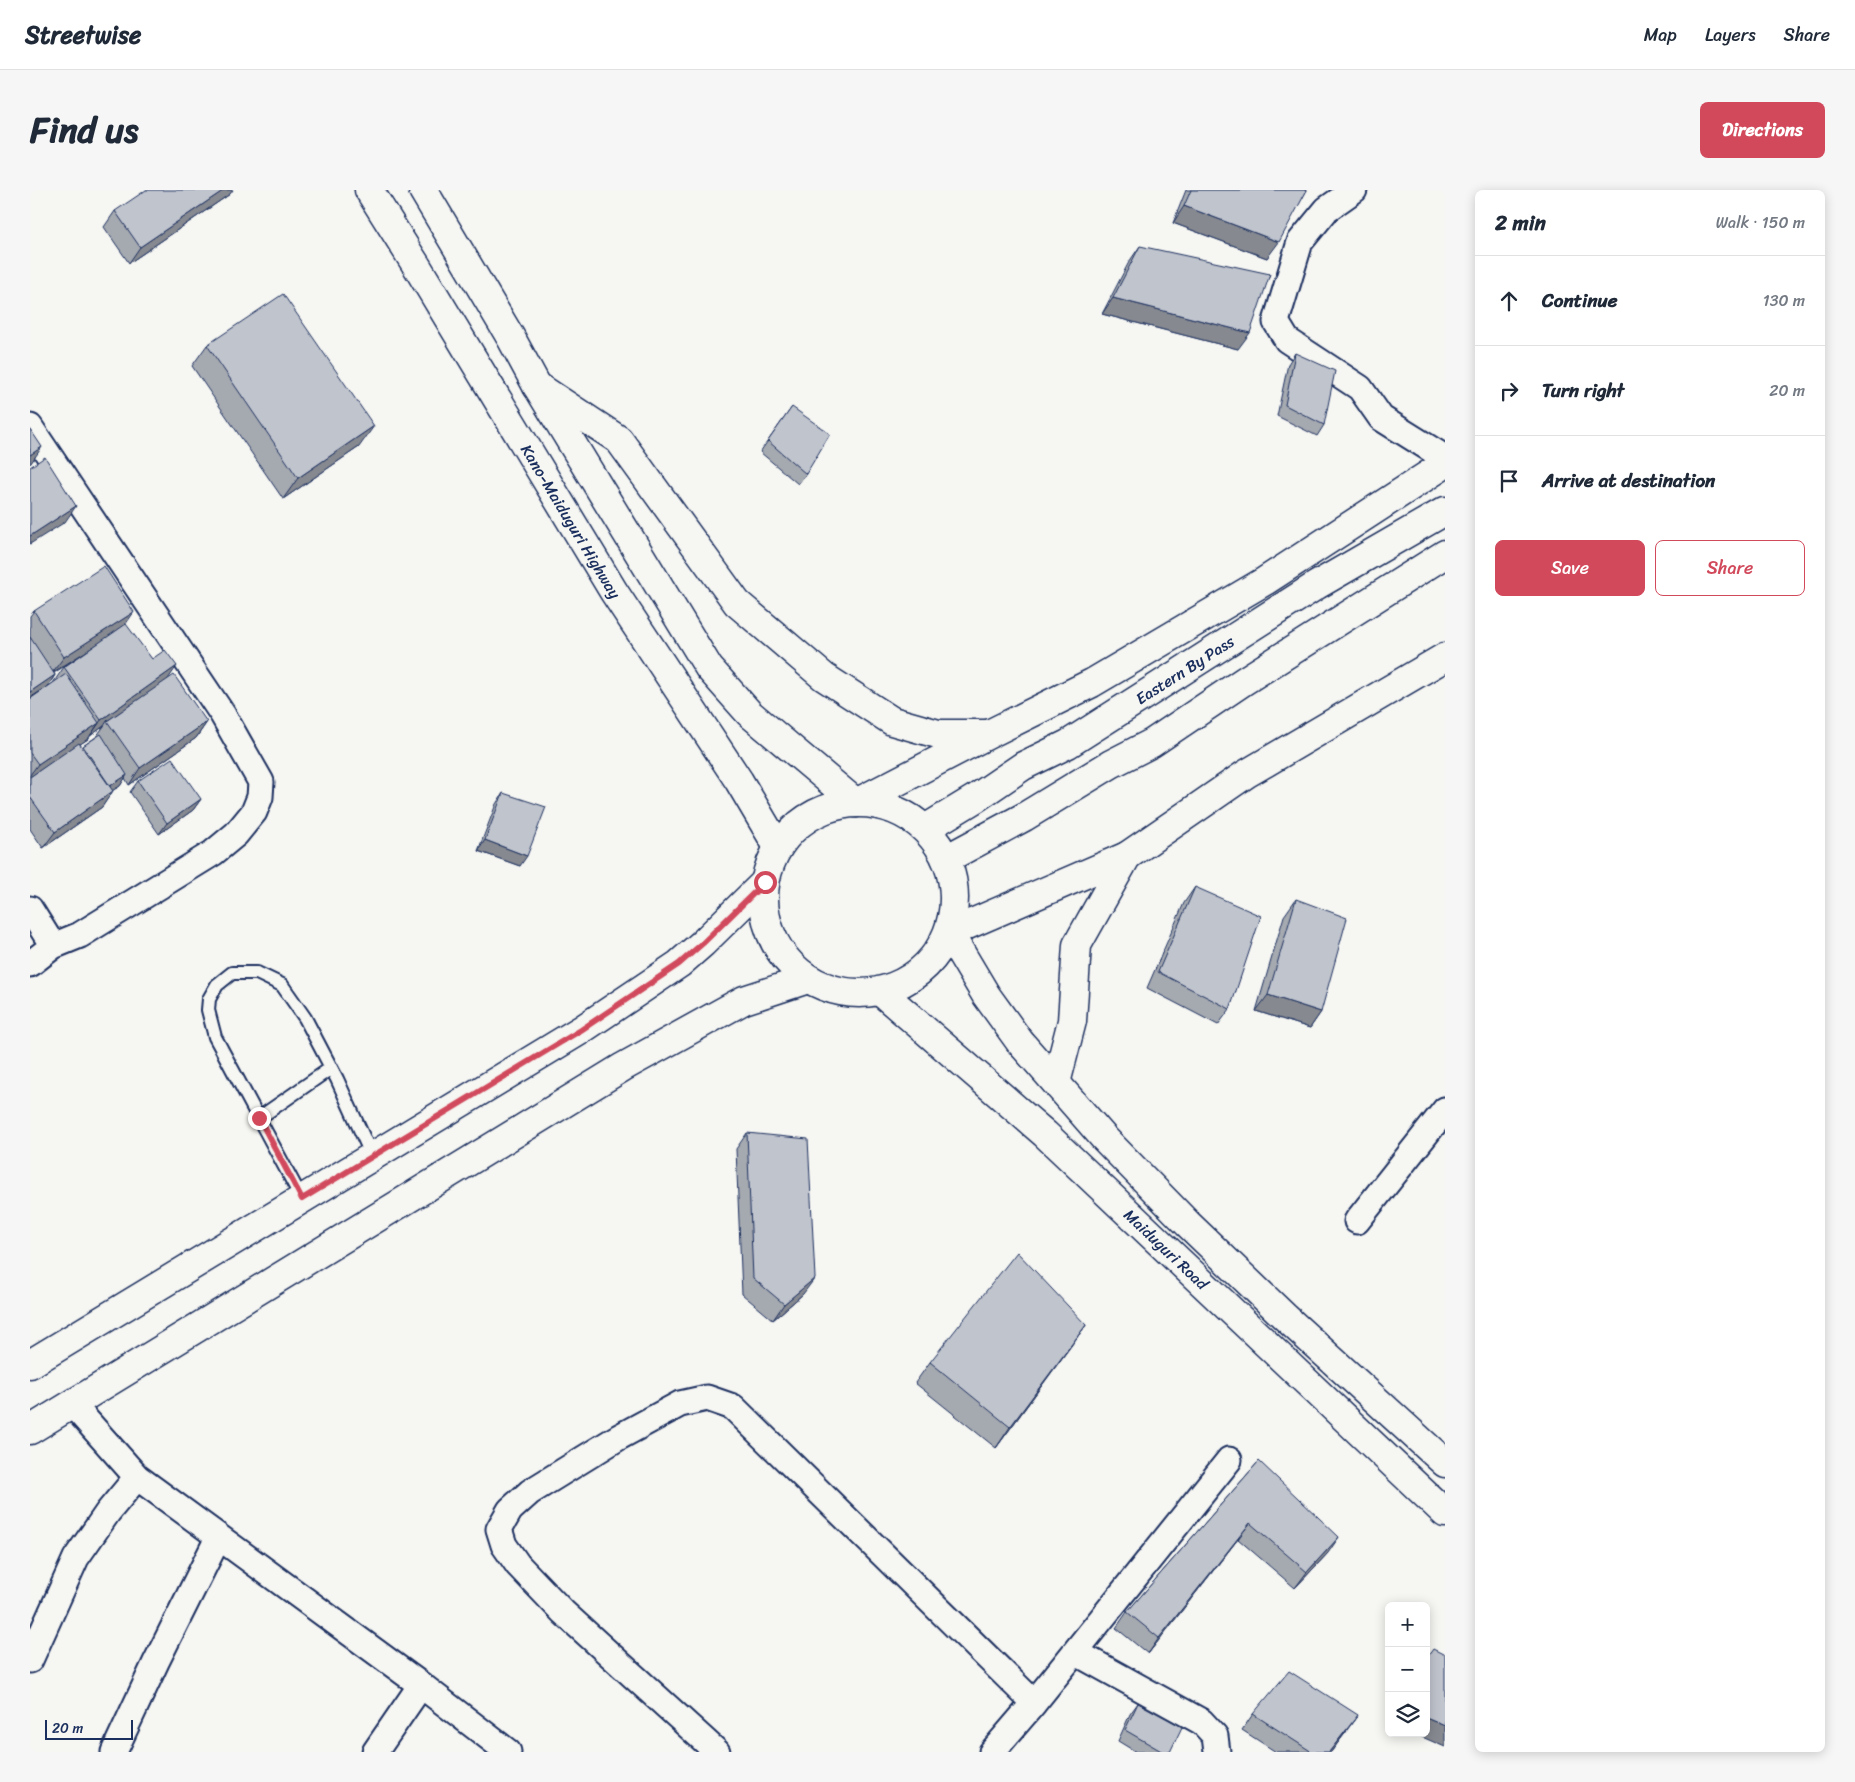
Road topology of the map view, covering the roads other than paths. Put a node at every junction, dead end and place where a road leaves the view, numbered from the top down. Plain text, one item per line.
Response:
1 (369, 190) edge
2 (423, 190) edge
3 (1354, 190) edge
4 (537, 386) junction
5 (30, 426) edge
6 (1445, 458) edge
7 (1445, 464) edge
8 (1445, 510) edge
9 (1445, 554) edge
10 (1445, 657) edge
11 (989, 734) junction
12 (856, 803) junction
13 (924, 829) junction
14 (778, 847) junction
15 (1126, 856) junction
16 (946, 859) junction
17 (765, 882) junction
18 (30, 909) edge
19 (949, 932) junction
20 (53, 946) junction
21 (30, 964) edge
22 (808, 979) junction
23 (881, 992) junction
24 (331, 1068) junction
25 (1056, 1082) junction
26 (1445, 1110) edge
27 (259, 1118) junction
28 (372, 1156) junction
29 (302, 1199) junction
30 (1357, 1221) dead end
31 (30, 1364) edge
32 (72, 1404) junction
33 (30, 1430) edge
34 (1229, 1460) dead end
35 (1444, 1462) edge
36 (137, 1478) junction
37 (1445, 1513) edge
38 (218, 1538) junction
39 (1075, 1652) junction
40 (30, 1660) edge
41 (421, 1685) junction
42 (1034, 1703) junction
43 (114, 1752) edge
44 (375, 1752) edge
45 (508, 1752) edge
46 (716, 1752) edge
47 (992, 1752) edge
48 (1217, 1752) edge

1 - 14 main road, Kano-Maiduguri Highway
2 - 4 main road
3 - 6 street
4 - 11 main road
4 - 12 main road
5 - 20 street
7 - 11 main road
8 - 13 main road, Eastern By Pass
9 - 16 main road
10 - 15 main road
11 - 12 main road
12 - 13 main road
12 - 14 main road
13 - 16 main road
14 - 17 main road
15 - 19 main road
15 - 25 main road
16 - 19 main road
17 - 22 main road
17 - 28 main road
18 - 20 street
19 - 23 main road
19 - 25 main road, Maiduguri Road
20 - 21 street
22 - 23 main road
22 - 32 main road
23 - 37 main road, Maiduguri Road
24 - 27 lane
24 - 27 lane
24 - 28 lane
25 - 35 main road, Maiduguri Road
26 - 30 street
27 - 29 lane
28 - 29 main road
29 - 31 main road
32 - 33 main road
32 - 36 street
34 - 39 street
36 - 38 street
36 - 40 street
38 - 41 street
38 - 43 street
39 - 42 street
39 - 48 street
41 - 44 street
41 - 45 street
42 - 46 street
42 - 47 street

